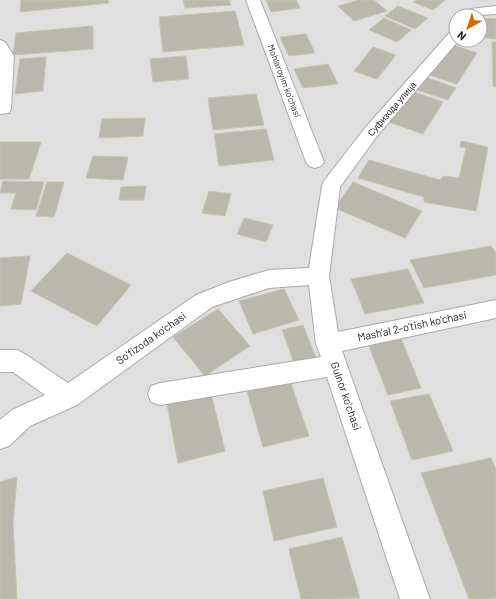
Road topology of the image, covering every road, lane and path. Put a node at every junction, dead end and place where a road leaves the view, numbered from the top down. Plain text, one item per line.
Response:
1 (253, 0) edge
2 (448, 43) edge
3 (0, 45) edge
4 (3, 109) dead end
5 (315, 162) dead end
6 (331, 186) joint
7 (318, 276) junction
8 (496, 309) edge
9 (331, 354) junction
10 (0, 361) edge
11 (160, 394) dead end
12 (68, 397) junction
13 (0, 437) edge
14 (415, 599) edge

1 - 5 street, Mohlaroyim ko'chasi
2 - 6 street, Суфизода улица
3 - 4 street
6 - 7 street, Gulnor koʻchasi
7 - 9 street, Gulnor koʻchasi
7 - 12 street, So'fizoda ko'chasi
8 - 9 street, Mash'al 2-o'tish ko'chasi
9 - 11 street, Mash'al 2-o'tish ko'chasi
9 - 14 street, Gulnor koʻchasi
10 - 12 street
12 - 13 street, So'fizoda ko'chasi

